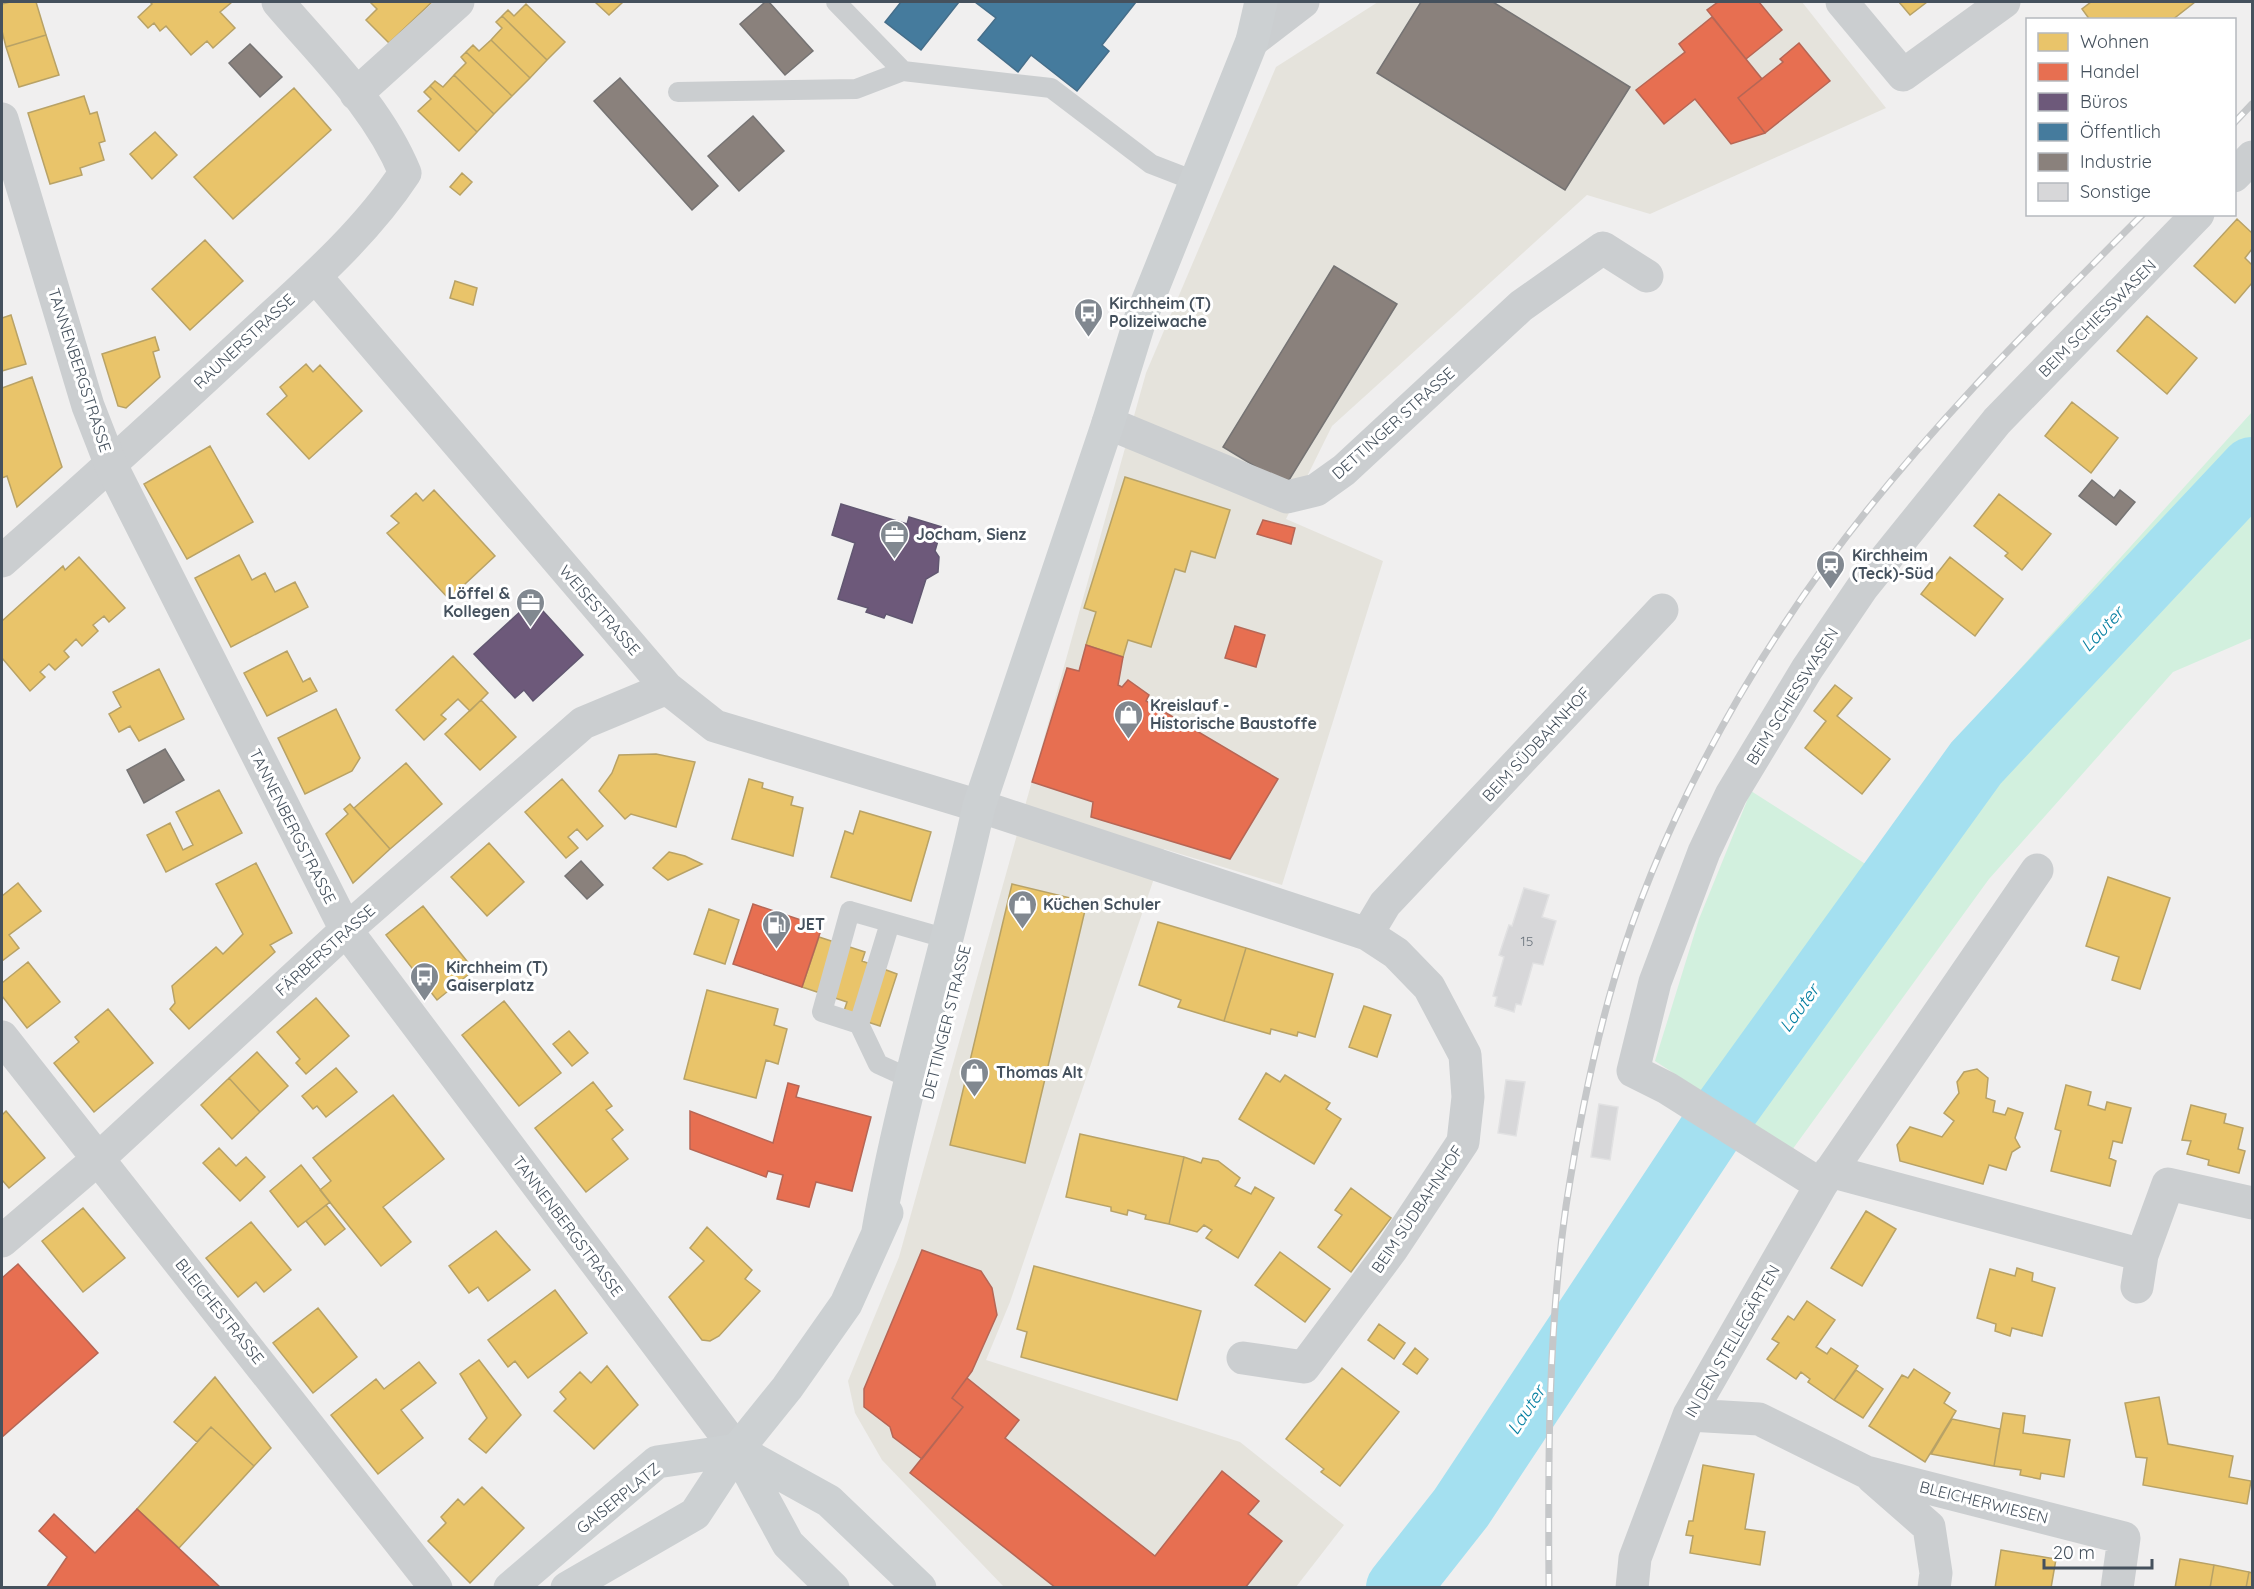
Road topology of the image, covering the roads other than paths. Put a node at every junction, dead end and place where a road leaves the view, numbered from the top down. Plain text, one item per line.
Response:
1 (278, 2) edge
2 (458, 2) edge
3 (836, 2) edge
4 (1261, 2) edge
5 (1303, 2) edge
6 (1842, 2) edge
7 (2004, 2) edge
8 (1252, 41) junction
9 (903, 71) junction
10 (678, 92) dead end
11 (356, 94) junction
12 (2, 119) edge
13 (2253, 157) edge
14 (2236, 175) edge
15 (1195, 181) junction
16 (2196, 216) edge
17 (315, 276) junction
18 (1647, 276) dead end
19 (1108, 423) junction
20 (111, 465) junction
21 (2, 561) edge
22 (1662, 610) dead end
23 (667, 688) junction
24 (978, 806) junction
25 (2037, 870) dead end
26 (890, 923) junction
27 (346, 930) junction
28 (1367, 934) junction
29 (948, 939) junction
30 (859, 1024) junction
31 (2, 1036) edge
32 (911, 1079) junction
33 (98, 1159) junction
34 (1826, 1178) junction
35 (2253, 1203) edge
36 (878, 1232) junction
37 (2, 1241) edge
38 (2142, 1255) junction
39 (2137, 1287) dead end
40 (1243, 1358) dead end
41 (1689, 1414) junction
42 (737, 1450) junction
43 (1866, 1472) junction
44 (436, 1587) edge
45 (510, 1587) edge
46 (567, 1587) edge
47 (833, 1587) edge
48 (920, 1587) edge
49 (1632, 1587) edge
50 (1934, 1587) edge
51 (2117, 1587) edge

1 - 11 street
2 - 11 street
3 - 9 lane
4 - 8 main road, DETTINGER STRASSE
5 - 8 street
6 - 7 street
8 - 15 main road, DETTINGER STRASSE
9 - 10 lane
9 - 15 lane
11 - 17 street, RAUNERSTRASSE
12 - 20 street, TANNENBERGSTRASSE
13 - 14 street
15 - 19 main road, DETTINGER STRASSE
16 - 34 street, BEIM SCHIESSWASEN
17 - 20 street, RAUNERSTRASSE
17 - 23 street, WEISESTRASSE
18 - 19 street, DETTINGER STRASSE
19 - 24 main road, DETTINGER STRASSE
20 - 21 street, RAUNERSTRASSE
20 - 27 street, TANNENBERGSTRASSE
22 - 28 street, BEIM SÜDBAHNHOF
23 - 24 street, WEISESTRASSE
23 - 27 street, FÄRBERSTRASSE
24 - 28 street, BEIM SÜDBAHNHOF
24 - 29 main road, DETTINGER STRASSE
24 - 36 main road, DETTINGER STRASSE
25 - 34 street, IN DEN STELLEGÄRTEN
26 - 29 lane
26 - 30 lane
26 - 30 lane
27 - 33 street, FÄRBERSTRASSE
27 - 42 street, TANNENBERGSTRASSE
28 - 40 street, BEIM SÜDBAHNHOF
29 - 32 main road, DETTINGER STRASSE
30 - 32 lane
31 - 33 street, BLEICHESTRASSE
32 - 36 main road, DETTINGER STRASSE
33 - 37 street, FÄRBERSTRASSE
33 - 44 street, BLEICHESTRASSE
34 - 38 street
34 - 41 street, IN DEN STELLEGÄRTEN
35 - 38 street
36 - 42 main road, DETTINGER STRASSE
38 - 39 street
41 - 43 street, BLEICHERWIESEN
41 - 49 street, IN DEN STELLEGÄRTEN
42 - 45 main road, GAISERPLATZ
42 - 46 main road
42 - 47 main road
42 - 48 main road
43 - 50 street, BLEICHERWIESEN
43 - 51 street, BLEICHERWIESEN

